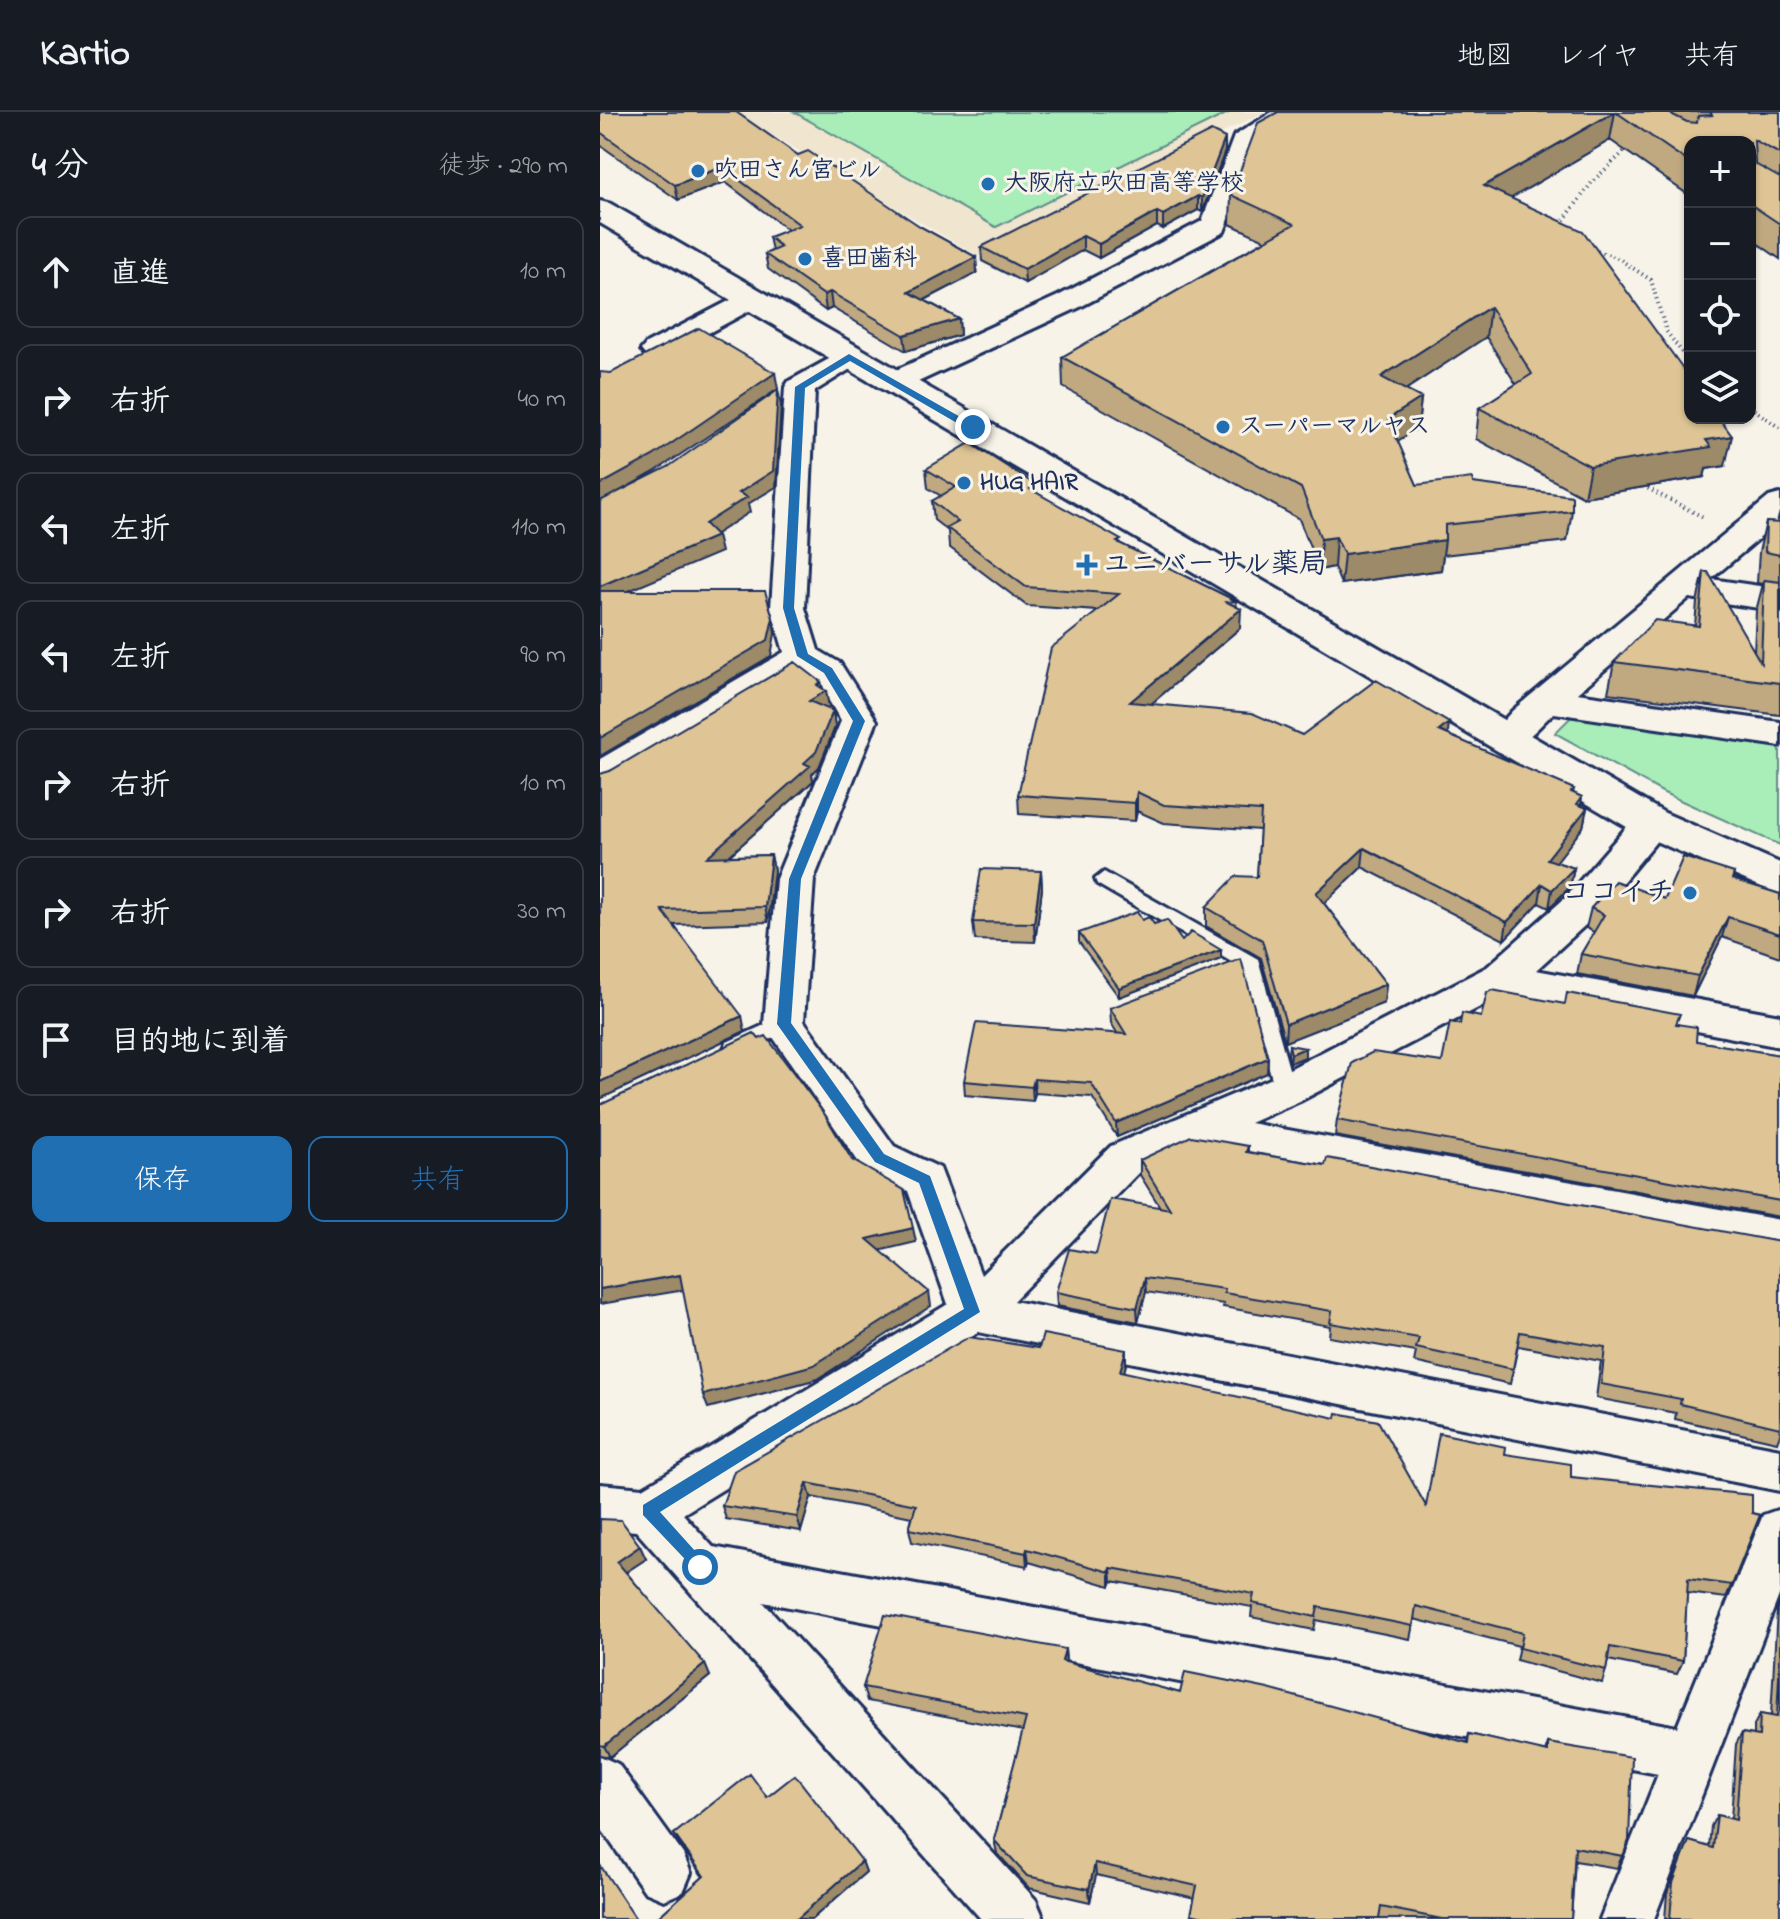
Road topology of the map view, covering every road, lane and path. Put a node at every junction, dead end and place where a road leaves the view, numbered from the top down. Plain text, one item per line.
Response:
1 (1292, 112) edge
2 (1634, 142) edge
3 (600, 210) edge
4 (1563, 233) edge
5 (1591, 250) edge
6 (750, 299) junction
7 (656, 350) edge
8 (1684, 355) edge
9 (849, 357) junction
10 (894, 382) junction
11 (1756, 411) edge
12 (1780, 428) edge
13 (1634, 482) edge
14 (1780, 504) edge
15 (1717, 524) dead end
16 (1683, 586) junction
17 (1780, 600) edge
18 (803, 656) junction
19 (1547, 700) junction
20 (1780, 734) edge
21 (1506, 738) junction
22 (600, 775) edge
23 (1651, 823) junction
24 (1104, 879) dead end
25 (1780, 880) edge
26 (1245, 961) junction
27 (1216, 971) edge
28 (1501, 978) junction
29 (784, 1024) junction
30 (1780, 1031) edge
31 (713, 1057) edge
32 (1285, 1090) junction
33 (1193, 1129) junction
34 (1780, 1238) edge
35 (973, 1312) junction
36 (1780, 1470) edge
37 (624, 1508) edge
38 (1780, 1531) edge
39 (700, 1567) junction
40 (1691, 1755) junction
41 (600, 1782) edge
42 (664, 1873) dead end
43 (1017, 1919) edge
44 (1627, 1919) edge

1 - 10 street
2 - 4 path
3 - 6 street
5 - 8 path
6 - 7 street
6 - 9 street
9 - 10 street
9 - 18 street
10 - 21 street
11 - 12 path
13 - 15 path
14 - 16 street
16 - 17 street
16 - 19 street
18 - 22 street
18 - 29 street
19 - 20 street
19 - 21 street
21 - 23 street
23 - 25 street
23 - 28 street
24 - 26 lane
26 - 27 lane
26 - 32 lane
28 - 30 street
28 - 32 street
29 - 31 lane
29 - 35 street
32 - 33 street
33 - 34 street
33 - 35 street
35 - 36 street
35 - 37 street
37 - 39 street
38 - 40 street
39 - 40 street
39 - 43 street
40 - 44 street
41 - 42 street

